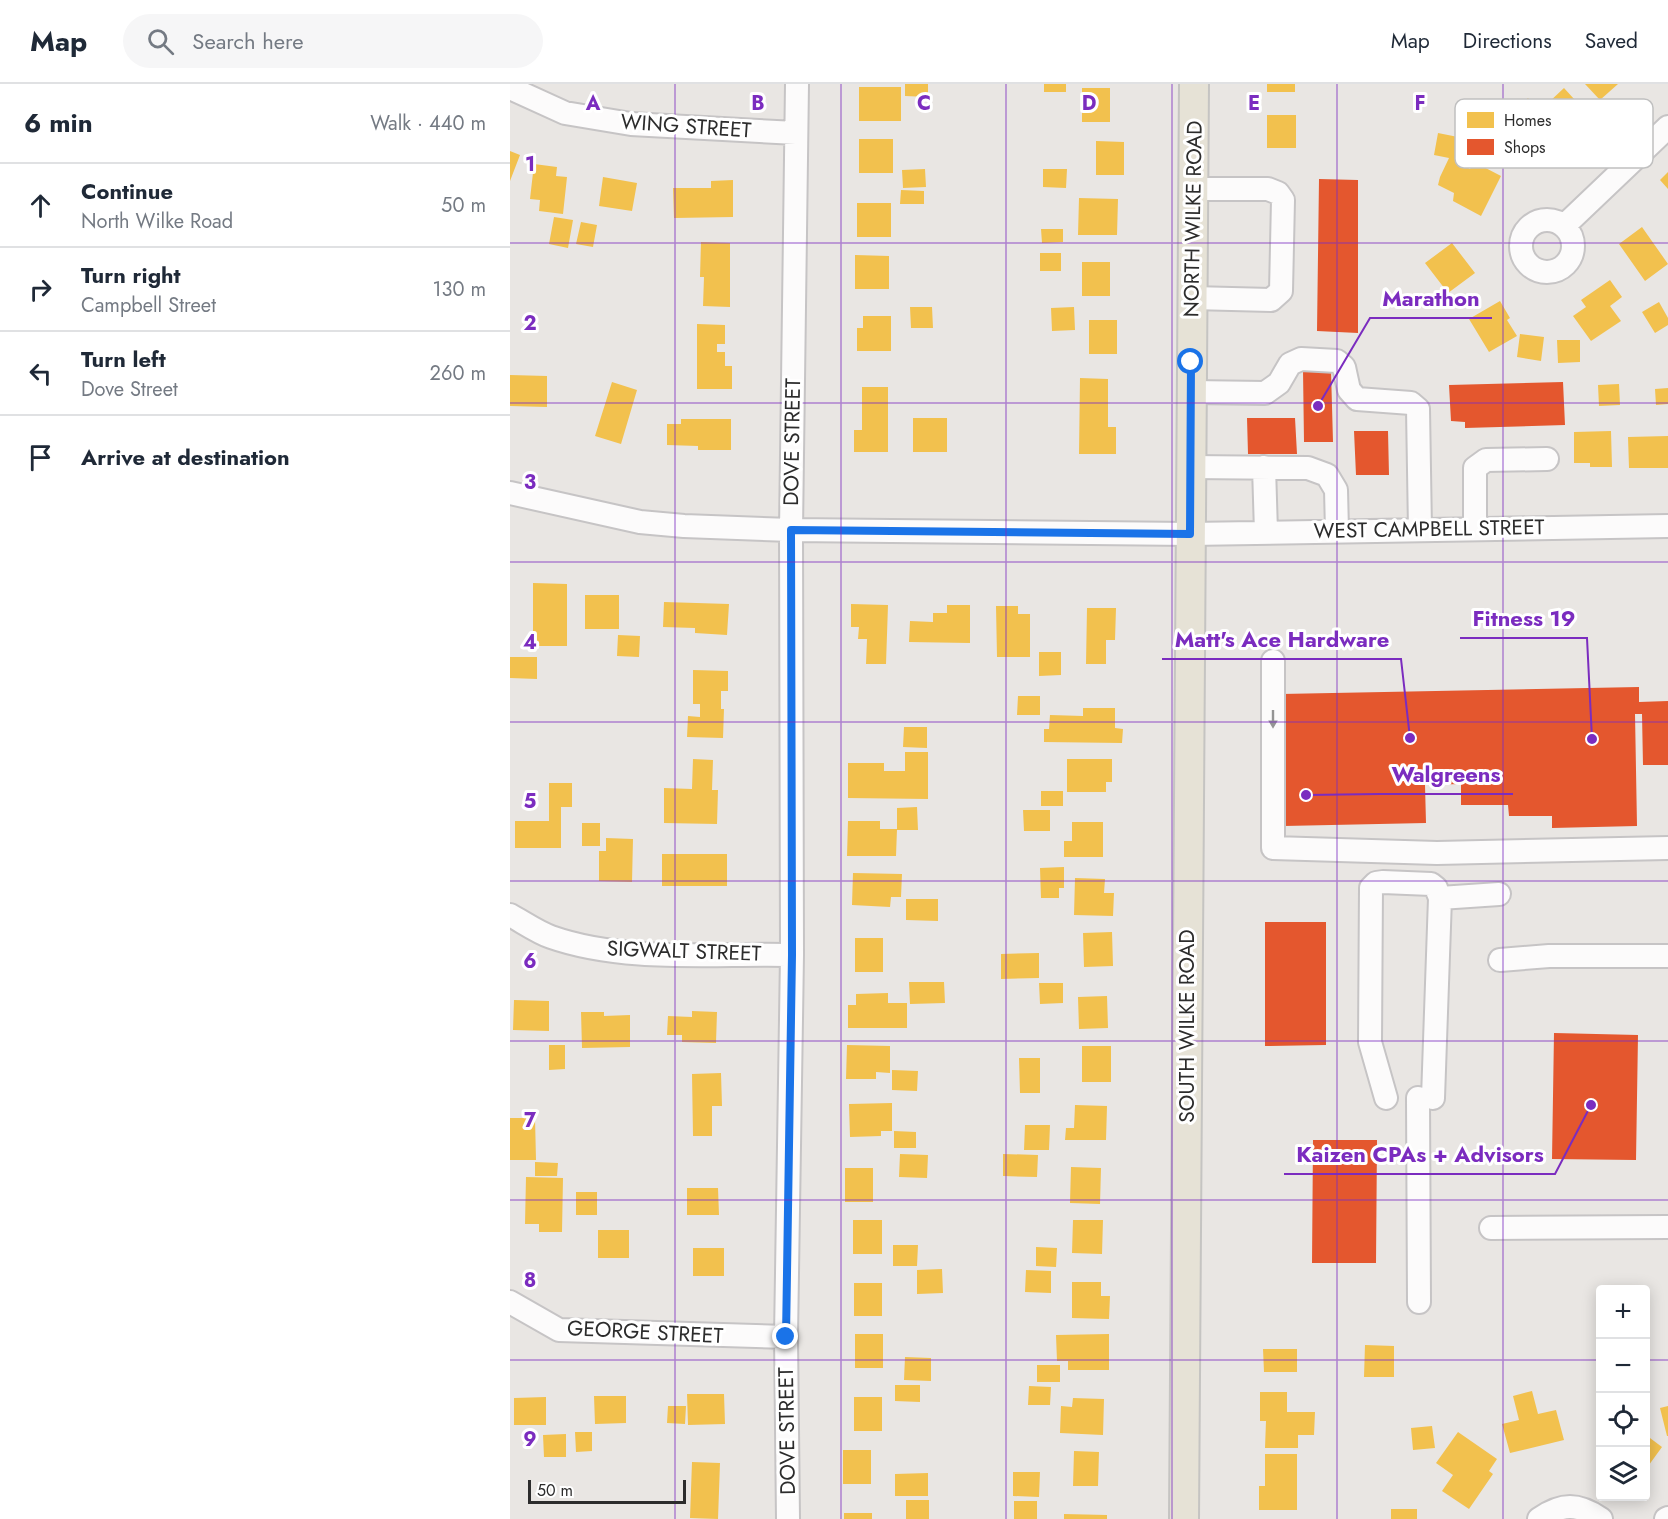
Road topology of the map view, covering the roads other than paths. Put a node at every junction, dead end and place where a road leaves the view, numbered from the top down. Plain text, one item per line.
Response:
1 (796, 84) edge
2 (1194, 84) edge
3 (510, 88) edge
4 (1668, 127) edge
5 (796, 133) junction
6 (1653, 141) edge
7 (1625, 168) edge
8 (1193, 189) junction
9 (1564, 226) dead end
10 (1192, 297) junction
11 (1191, 392) junction
12 (1547, 459) dead end
13 (1190, 467) junction
14 (1264, 467) junction
15 (510, 493) edge
16 (1668, 526) edge
17 (1475, 529) junction
18 (791, 530) junction
19 (1420, 530) junction
20 (1337, 531) junction
21 (1266, 532) junction
22 (1190, 534) junction
23 (1273, 661) dead end
24 (1668, 849) edge
25 (1499, 894) dead end
26 (1440, 898) junction
27 (510, 915) edge
28 (792, 955) junction
29 (1668, 956) edge
30 (1500, 960) dead end
31 (1386, 1098) dead end
32 (1668, 1227) edge
33 (1491, 1228) dead end
34 (510, 1302) edge
35 (1419, 1302) dead end
36 (786, 1337) junction
37 (788, 1519) edge
38 (1184, 1519) edge
39 (1539, 1519) edge
40 (1601, 1519) edge

1 - 5 street, DOVE STREET
2 - 8 main road, NORTH WILKE ROAD
3 - 5 street, WING STREET
4 - 6 street
5 - 18 street, DOVE STREET
7 - 9 street
8 - 10 main road, NORTH WILKE ROAD
8 - 10 street
10 - 11 main road, NORTH WILKE ROAD
11 - 13 main road, NORTH WILKE ROAD
11 - 19 street
12 - 17 street
13 - 14 street
13 - 22 main road, NORTH WILKE ROAD
14 - 20 street
14 - 21 street
15 - 18 street, WEST CAMPBELL STREET
16 - 17 street, WEST CAMPBELL STREET
17 - 19 street, WEST CAMPBELL STREET
18 - 22 street, WEST CAMPBELL STREET
18 - 28 street, DOVE STREET
19 - 20 street, WEST CAMPBELL STREET
20 - 21 street, WEST CAMPBELL STREET
21 - 22 street, WEST CAMPBELL STREET
22 - 38 main road, SOUTH WILKE ROAD
23 -> 24 street
25 - 26 street
26 - 31 street
26 - 35 street
27 - 28 street, SIGWALT STREET
28 - 36 street, DOVE STREET
29 - 30 street
32 - 33 street
34 - 36 street, GEORGE STREET
36 - 37 street, DOVE STREET
39 - 40 street

